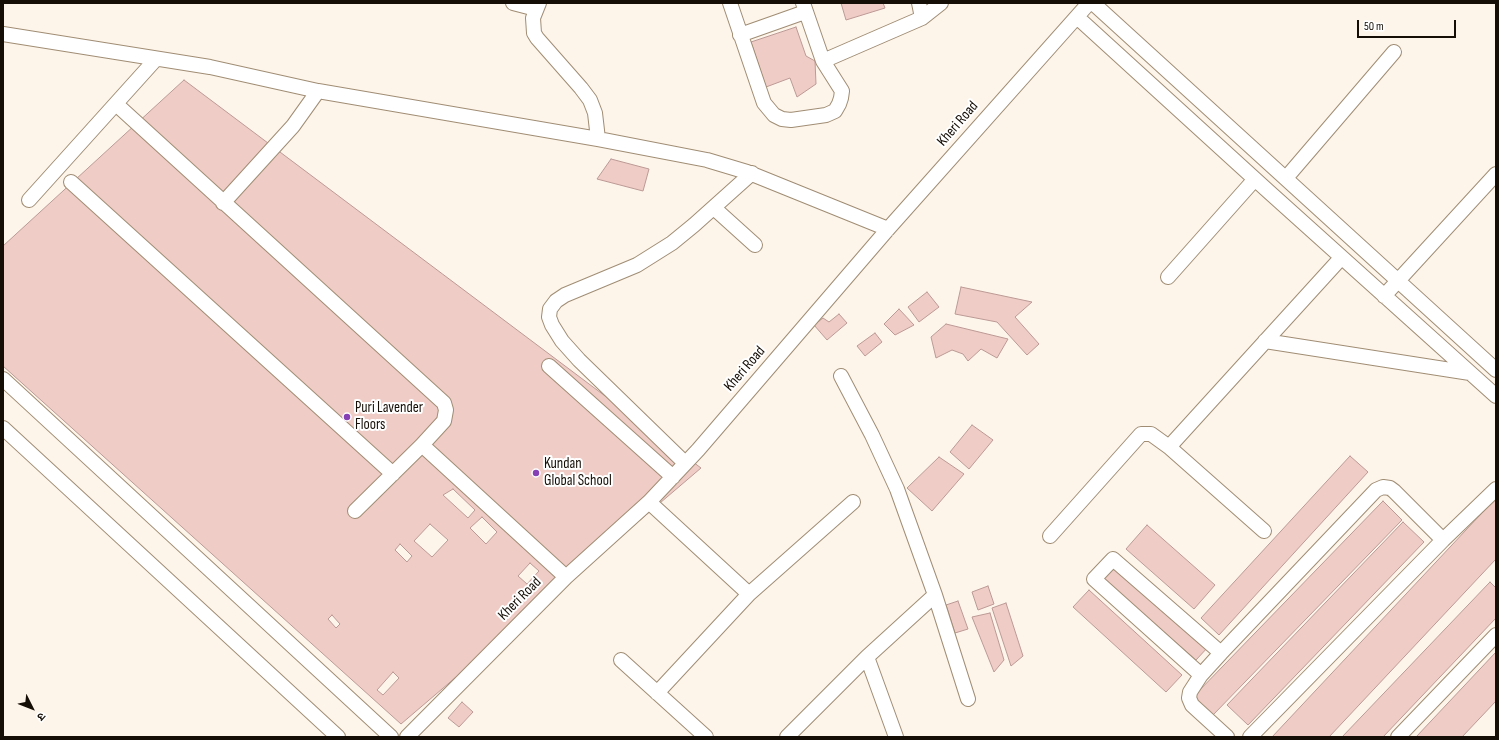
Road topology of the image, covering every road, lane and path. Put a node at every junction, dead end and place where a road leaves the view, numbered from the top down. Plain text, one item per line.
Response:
1 (513, 3) edge
2 (730, 3) edge
3 (919, 3) edge
4 (941, 3) edge
5 (1089, 3) edge
6 (1093, 3) edge
7 (538, 6) edge
8 (804, 7) edge
9 (1077, 17) junction
10 (922, 18) junction
11 (3, 34) edge
12 (740, 35) junction
13 (1394, 52) dead end
14 (156, 59) junction
15 (823, 61) junction
16 (318, 91) junction
17 (116, 104) junction
18 (598, 139) junction
19 (752, 173) junction
20 (1496, 174) edge
21 (1286, 178) junction
22 (1255, 179) junction
23 (71, 182) dead end
24 (29, 200) dead end
25 (223, 203) junction
26 (714, 208) junction
27 (888, 229) junction
28 (755, 245) dead end
29 (1342, 258) junction
30 (1168, 277) dead end
31 (1398, 281) junction
32 (1384, 296) junction
33 (1265, 341) junction
34 (549, 366) dead end
35 (1496, 370) edge
36 (1471, 373) junction
37 (841, 376) dead end
38 (3, 380) edge
39 (1496, 396) edge
40 (3, 428) edge
41 (422, 445) junction
42 (1169, 447) junction
43 (685, 463) junction
44 (393, 474) junction
45 (673, 477) junction
46 (1496, 489) edge
47 (649, 502) junction
48 (853, 502) dead end
49 (355, 512) dead end
50 (1264, 531) dead end
51 (1050, 536) dead end
52 (1443, 540) junction
53 (566, 577) junction
54 (749, 594) junction
55 (935, 595) junction
56 (1496, 635) edge
57 (1221, 653) junction
58 (867, 657) junction
59 (620, 660) dead end
60 (1201, 675) junction
61 (657, 693) junction
62 (968, 699) dead end
63 (336, 736) edge
64 (392, 737) edge
65 (407, 737) edge
66 (706, 737) edge
67 (787, 737) edge
68 (896, 737) edge
69 (1227, 737) edge
70 (1250, 737) edge
71 (1398, 737) edge

1 - 7 street
2 - 12 street
3 - 10 street
4 - 10 street
5 - 9 street, Kheri Road
6 - 21 street
7 - 18 street
8 - 12 street
8 - 15 street
9 - 22 street
9 - 27 street, Kheri Road
10 - 15 street
11 - 14 street
12 - 15 street
13 - 21 street
14 - 16 street
14 - 17 street
16 - 18 street
16 - 25 street
17 - 24 street
17 - 25 street
18 - 19 street
19 - 26 street
19 - 27 street
20 - 31 street
21 - 31 street
22 - 29 street
22 - 30 street
23 - 44 street
25 - 41 street
26 - 28 street
26 - 43 street
27 - 43 street, Kheri Road
29 - 32 street
29 - 33 street
31 - 32 street
31 - 35 street
32 - 36 street
33 - 36 street
33 - 42 street
34 - 45 street
36 - 39 street
37 - 55 street
38 - 64 street
40 - 63 street
41 - 44 street
41 - 53 street
42 - 50 street
42 - 51 street
43 - 45 street, Kheri Road
44 - 49 street
45 - 47 street, Kheri Road
46 - 52 street
47 - 53 street, Kheri Road
47 - 54 street
48 - 54 street
52 - 57 street
52 - 70 street
53 - 65 street, Kheri Road
54 - 61 street
55 - 58 street
55 - 62 street
56 - 71 street
57 - 60 street
57 - 60 street
58 - 67 street
58 - 68 street
59 - 61 street
60 - 69 street
61 - 66 street

